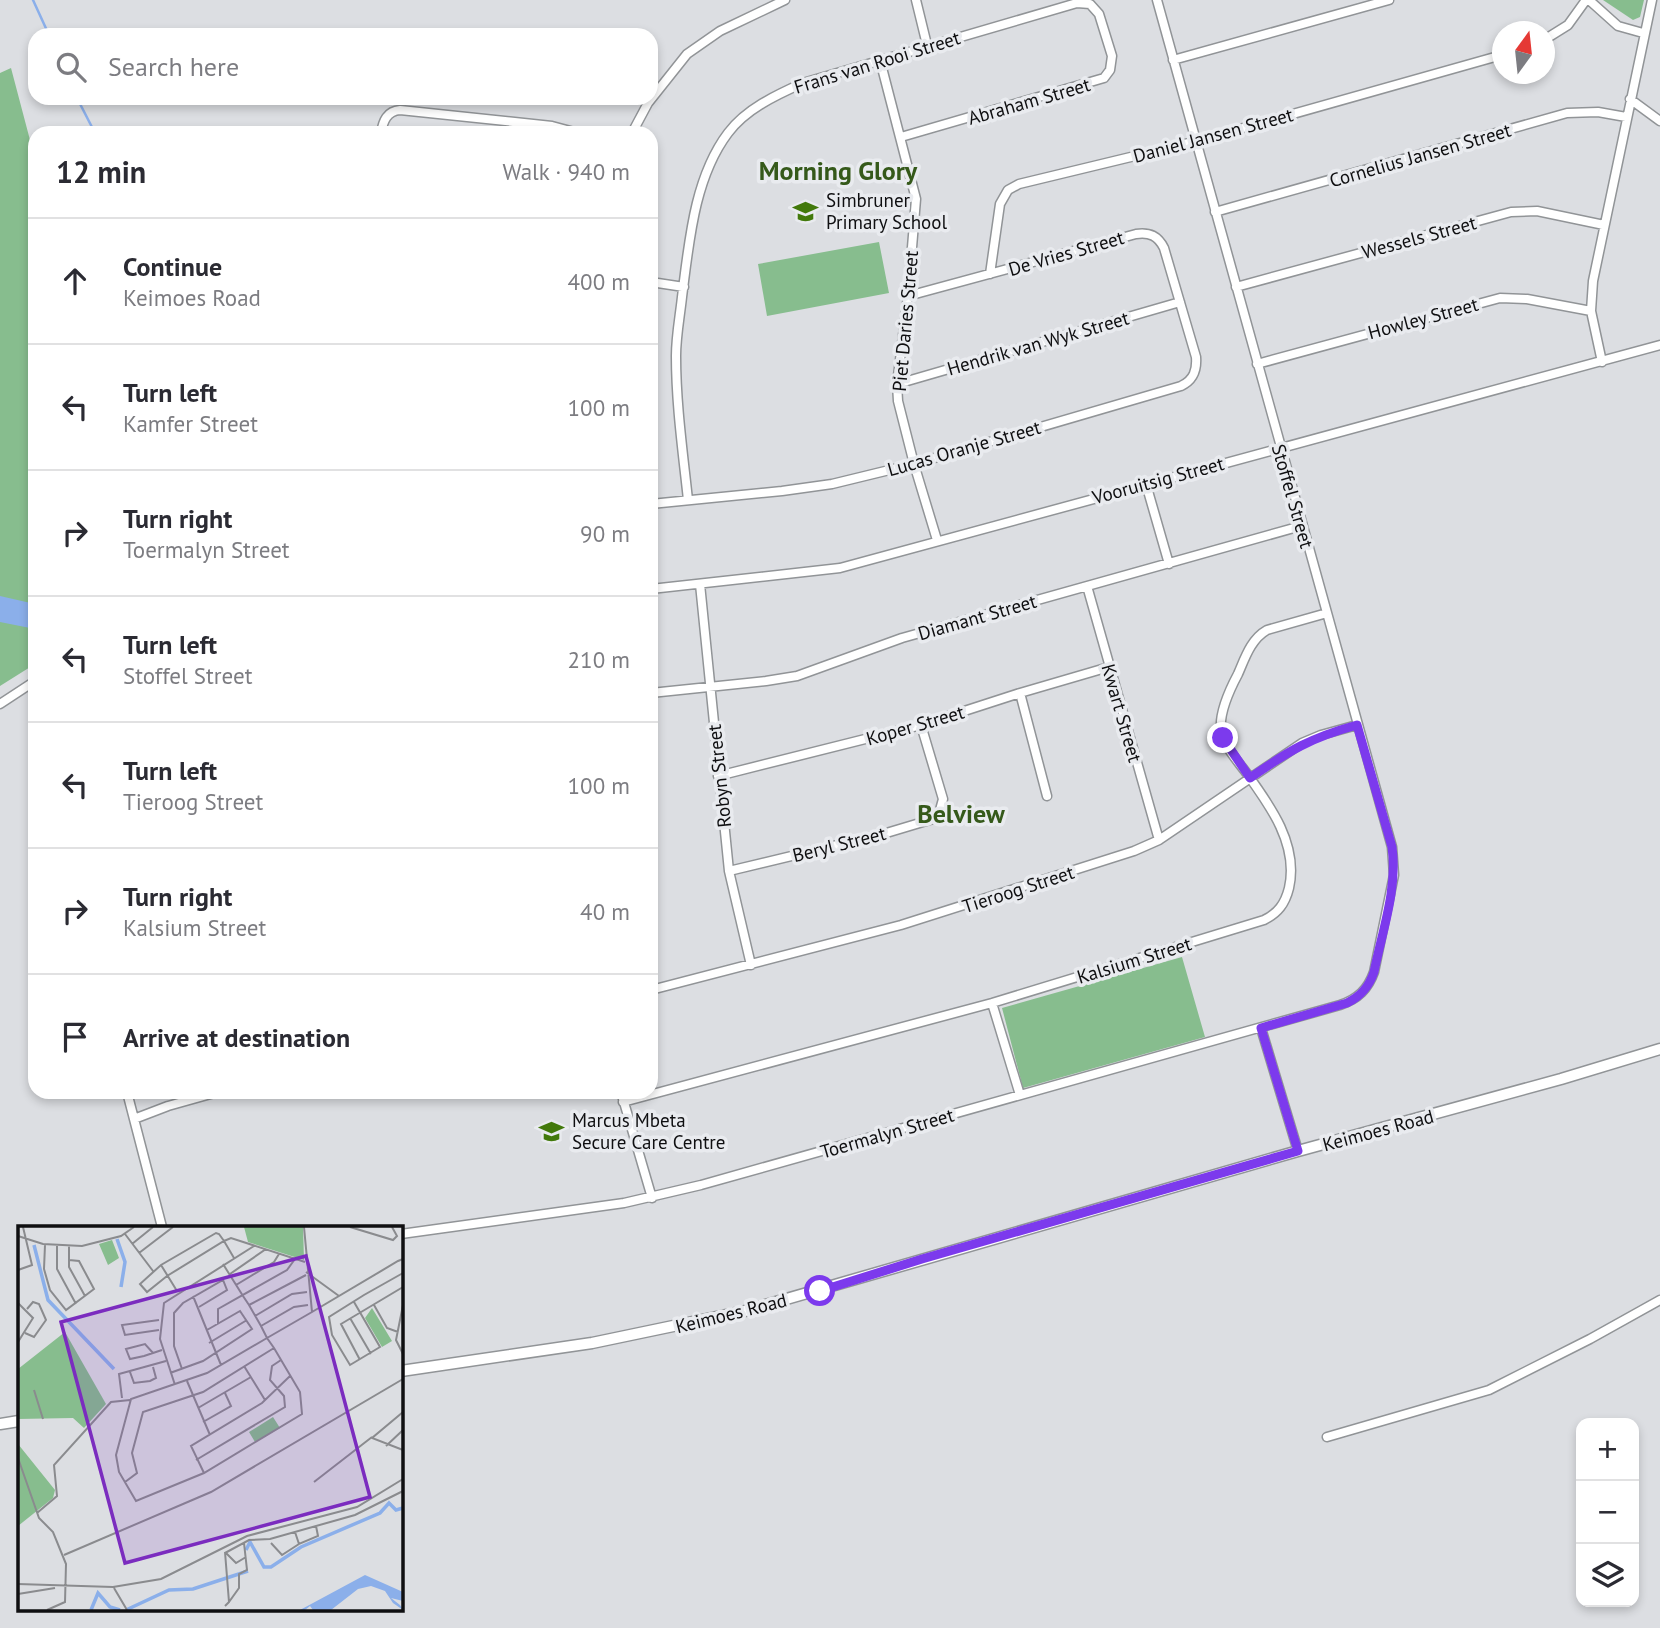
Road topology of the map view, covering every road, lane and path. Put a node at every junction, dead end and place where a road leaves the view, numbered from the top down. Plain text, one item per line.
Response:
1 (784, 0) edge
2 (916, 0) edge
3 (1157, 0) edge
4 (1389, 0) edge
5 (1587, 0) edge
6 (1651, 0) edge
7 (1077, 3) joint
8 (1555, 33) edge
9 (1643, 33) junction
10 (927, 46) junction
11 (1492, 58) edge
12 (880, 60) junction
13 (1173, 60) junction
14 (658, 90) edge
15 (1630, 99) junction
16 (647, 105) edge
17 (1626, 117) junction
18 (1660, 121) edge
19 (383, 126) edge
20 (544, 126) edge
21 (636, 126) edge
22 (901, 137) junction
23 (1197, 141) junction
24 (1215, 212) junction
25 (1604, 225) junction
26 (990, 274) junction
27 (658, 283) edge
28 (684, 287) junction
29 (1236, 288) junction
30 (908, 296) junction
31 (1180, 302) junction
32 (1591, 311) junction
33 (1660, 345) edge
34 (1602, 362) junction
35 (1257, 364) junction
36 (897, 384) junction
37 (1280, 447) junction
38 (914, 464) junction
39 (1146, 484) junction
40 (688, 500) junction
41 (658, 503) edge
42 (1301, 526) junction
43 (937, 540) junction
44 (1168, 564) junction
45 (700, 584) junction
46 (1087, 586) junction
47 (658, 588) edge
48 (1327, 613) junction
49 (1109, 667) junction
50 (28, 686) edge
51 (710, 687) junction
52 (658, 691) edge
53 (1020, 692) junction
54 (0, 704) edge
55 (921, 725) junction
56 (1357, 725) junction
57 (718, 776) junction
58 (1250, 778) junction
59 (1047, 796) dead end
60 (1159, 840) junction
61 (729, 871) junction
62 (751, 965) junction
63 (658, 988) edge
64 (1363, 992) joint
65 (992, 1003) junction
66 (1261, 1028) junction
67 (1660, 1049) edge
68 (658, 1093) edge
69 (1020, 1095) junction
70 (129, 1099) edge
71 (193, 1099) edge
72 (622, 1099) edge
73 (634, 1099) edge
74 (623, 1102) junction
75 (134, 1119) junction
76 (1298, 1151) junction
77 (652, 1198) junction
78 (162, 1226) edge
79 (402, 1234) edge
80 (1660, 1300) edge
81 (402, 1371) edge
82 (18, 1421) edge
83 (0, 1424) edge
84 (1327, 1437) dead end

1 - 14 street
2 - 10 street
3 - 13 street, Stoffel Street
4 - 13 street
5 - 8 street
5 - 9 street
6 - 9 street
7 - 10 street, Frans van Rooi Street
7 - 22 street, Abraham Street
9 - 15 street
10 - 12 street, Frans van Rooi Street
11 - 23 street, Daniel Jansen Street
12 - 22 street, Piet Daries Street
12 - 28 street, Frans van Rooi Street
13 - 23 street, Stoffel Street
15 - 17 street
15 - 18 street
16 - 21 street
17 - 24 street, Cornelius Jansen Street
17 - 25 street
19 - 20 street
22 - 30 street, Piet Daries Street
23 - 24 street, Stoffel Street
23 - 26 street, Daniel Jansen Street
24 - 29 street, Stoffel Street
25 - 29 street, Wessels Street
25 - 32 street
26 - 30 street, De Vries Street
26 - 31 street, De Vries Street
27 - 28 street
28 - 40 street, Frans van Rooi Street
29 - 35 street, Stoffel Street
30 - 36 street, Piet Daries Street
31 - 36 street, Hendrik van Wyk Street
31 - 38 street, Lucas Oranje Street
32 - 34 street
32 - 35 street, Howley Street
33 - 34 street, Vooruitsig Street
34 - 37 street, Vooruitsig Street
35 - 37 street, Stoffel Street
36 - 38 street, Piet Daries Street
37 - 39 street, Vooruitsig Street
37 - 42 street, Stoffel Street
38 - 40 street, Lucas Oranje Street
38 - 43 street, Piet Daries Street
39 - 43 street, Vooruitsig Street
39 - 44 street
40 - 41 street, Lucas Oranje Street
42 - 44 street, Diamant Street
42 - 48 street, Stoffel Street
43 - 45 street, Vooruitsig Street
44 - 46 street, Diamant Street
45 - 47 street, Vooruitsig Street
45 - 51 street, Robyn Street
46 - 49 street, Kwart Street
46 - 51 street, Diamant Street
48 - 56 street, Stoffel Street
48 - 58 street, Kalsium Street
49 - 53 street, Koper Street
49 - 60 street, Kwart Street
50 - 54 street
51 - 52 street, Diamant Street
51 - 57 street, Robyn Street
53 - 55 street, Koper Street
53 - 59 street
55 - 57 street, Koper Street
55 - 61 street, Beryl Street
56 - 58 street, Tieroog Street
56 - 64 street, Stoffel Street
57 - 61 street, Robyn Street
58 - 60 street, Tieroog Street
58 - 65 street, Kalsium Street
60 - 62 street, Tieroog Street
61 - 62 street, Robyn Street
62 - 63 street, Tieroog Street
64 - 66 street, Toermalyn Street
65 - 68 street, Kalsium Street
65 - 69 street
66 - 69 street, Toermalyn Street
66 - 76 street
67 - 76 street, Keimoes Road
69 - 77 street, Toermalyn Street
70 - 75 street
71 - 75 street
72 - 74 street
73 - 74 street, Kalsium Street
74 - 77 street
75 - 78 street
76 - 81 street, Keimoes Road
77 - 79 street, Toermalyn Street
80 - 84 street
82 - 83 street

